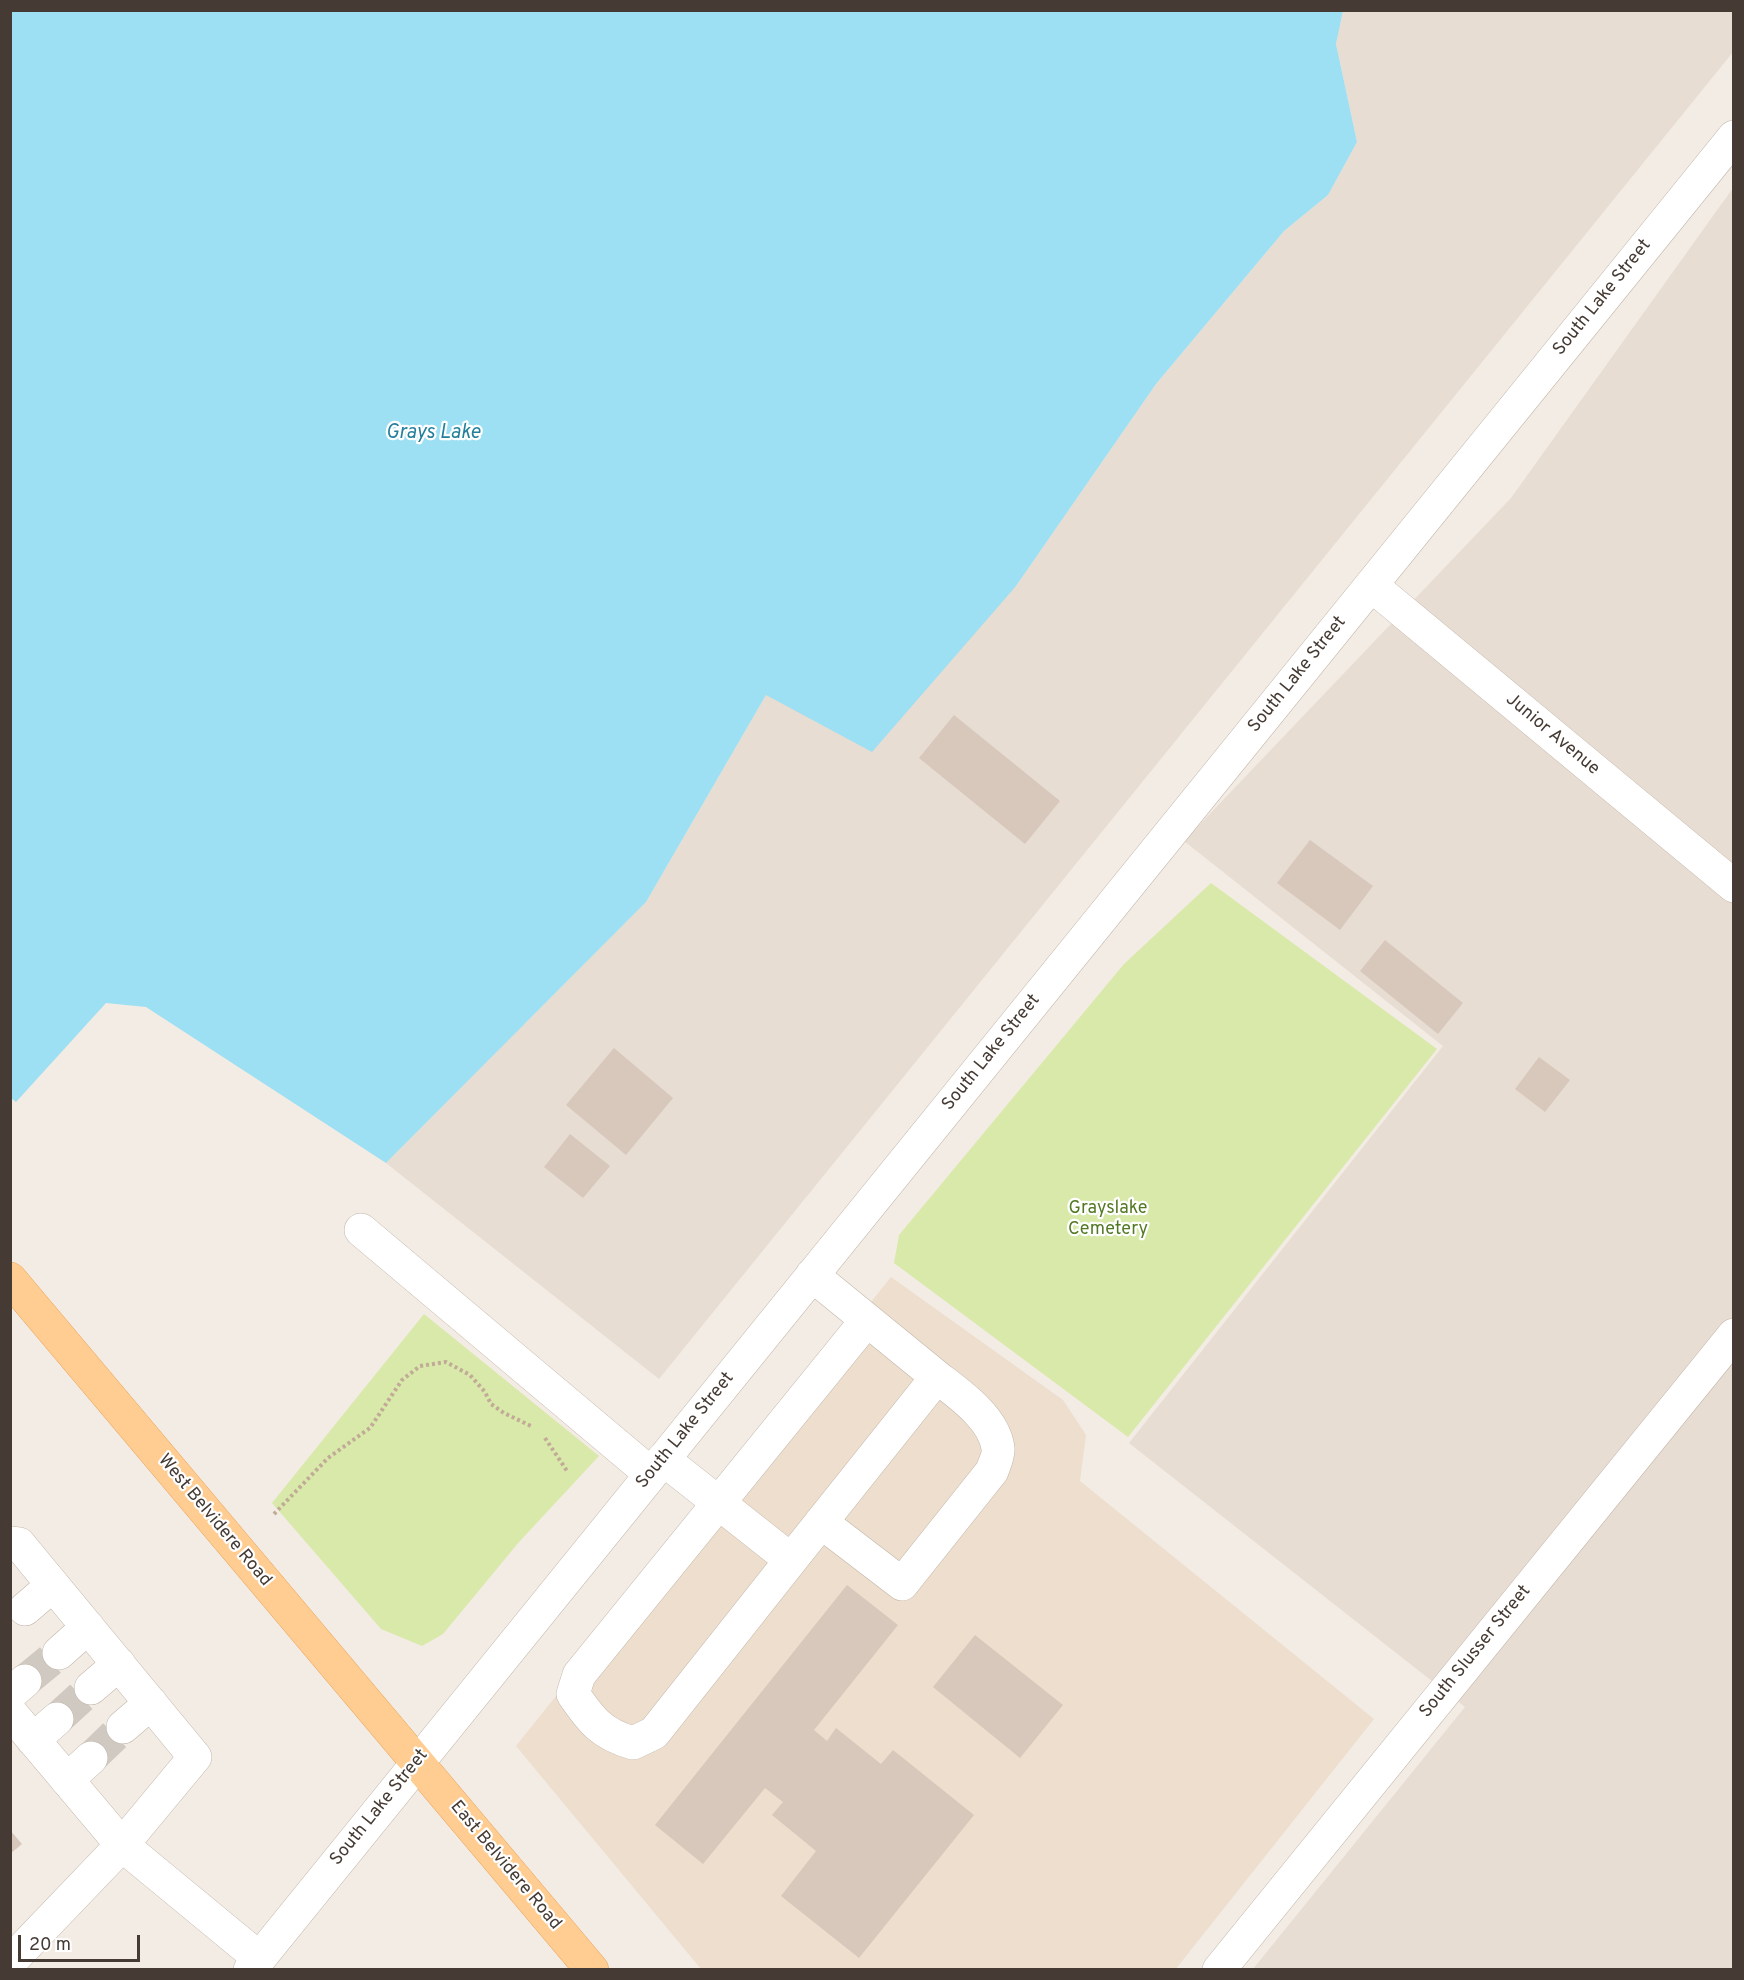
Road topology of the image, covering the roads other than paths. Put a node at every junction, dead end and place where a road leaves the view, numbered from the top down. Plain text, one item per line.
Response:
1 (1734, 137) edge
2 (1371, 585) junction
3 (1734, 886) edge
4 (361, 1230) dead end
5 (812, 1275) junction
6 (14, 1291) edge
7 (867, 1320) junction
8 (1734, 1335) edge
9 (937, 1377) junction
10 (657, 1467) junction
11 (718, 1503) junction
12 (821, 1522) junction
13 (10, 1544) edge
14 (791, 1560) junction
15 (53, 1585) junction
16 (25, 1609) dead end
17 (88, 1626) junction
18 (59, 1653) tunnel mouth
19 (119, 1664) junction
20 (91, 1688) tunnel mouth
21 (151, 1703) junction
22 (10, 1712) edge
23 (123, 1727) tunnel mouth
24 (91, 1758) tunnel mouth
25 (417, 1762) junction
26 (67, 1780) junction
27 (122, 1845) junction
28 (10, 1962) edge
29 (255, 1964) edge
30 (592, 1970) edge
31 (1219, 1970) edge

1 - 2 street, South Lake Street
2 - 3 street, Junior Avenue
2 - 5 street, South Lake Street
4 - 10 street
5 - 7 street
5 - 10 street, South Lake Street
6 - 25 main road, West Belvidere Road
7 - 9 street
7 - 11 street
8 - 31 street, South Slusser Street
9 - 12 street
9 - 12 street
10 - 11 street
10 - 25 street, South Lake Street
11 - 14 street
11 - 14 street
12 - 14 street
13 - 15 street
15 - 16 street
15 - 17 street
17 - 18 street
17 - 19 street
19 - 20 street
19 - 21 street
21 - 23 street
21 - 27 street
22 - 26 street
24 - 26 street
25 - 29 street, South Lake Street
25 - 30 main road, East Belvidere Road
26 - 27 street
27 - 28 street
27 - 29 street

